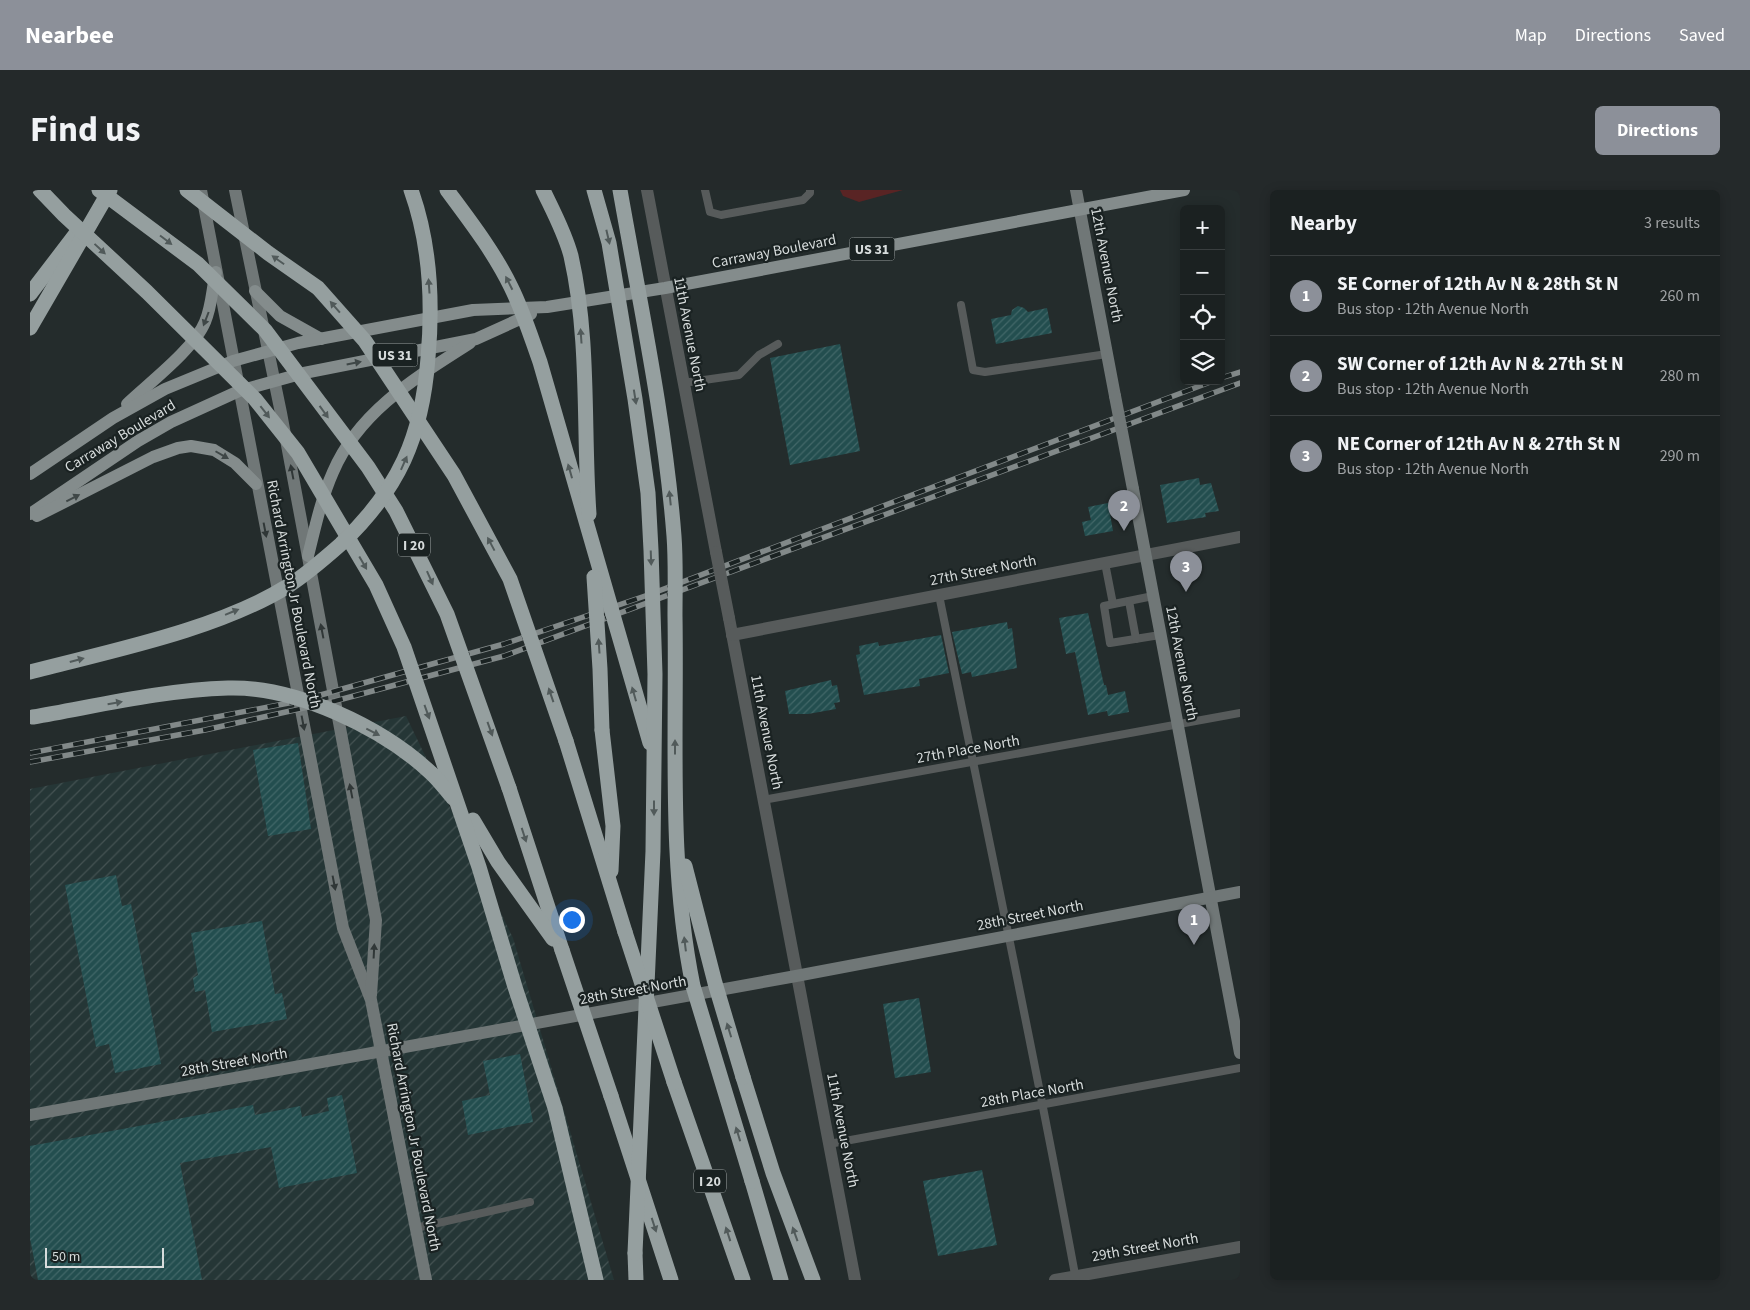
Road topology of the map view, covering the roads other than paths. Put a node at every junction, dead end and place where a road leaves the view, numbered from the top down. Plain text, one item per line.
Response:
1 (40, 190) edge
2 (99, 190) edge
3 (110, 190) edge
4 (187, 190) edge
5 (201, 190) edge
6 (235, 190) edge
7 (411, 190) edge
8 (447, 190) edge
9 (542, 190) edge
10 (594, 190) edge
11 (620, 190) edge
12 (646, 190) edge
13 (705, 190) edge
14 (810, 190) edge
15 (1076, 190) edge
16 (1184, 190) edge
17 (1080, 210) junction
18 (216, 272) junction
19 (665, 288) junction
20 (255, 291) junction
21 (30, 294) edge
22 (961, 305) dead end
23 (547, 307) junction
24 (30, 328) edge
25 (321, 339) junction
26 (476, 339) junction
27 (778, 344) dead end
28 (268, 351) junction
29 (1107, 354) junction
30 (233, 361) junction
31 (274, 380) junction
32 (683, 383) junction
33 (239, 391) junction
34 (113, 418) junction
35 (30, 474) edge
36 (256, 484) junction
37 (30, 514) edge
38 (30, 520) edge
39 (1240, 537) edge
40 (1145, 555) junction
41 (308, 556) junction
42 (1104, 563) junction
43 (939, 595) junction
44 (1153, 596) junction
45 (1129, 601) junction
46 (1113, 604) junction
47 (732, 635) junction
48 (1160, 635) junction
49 (1136, 639) junction
50 (30, 672) edge
51 (1240, 713) edge
52 (30, 718) edge
53 (1177, 724) junction
54 (971, 762) junction
55 (763, 800) junction
56 (610, 883) junction
57 (1240, 892) edge
58 (1210, 897) junction
59 (1010, 936) junction
60 (562, 950) junction
61 (796, 976) junction
62 (371, 1000) junction
63 (381, 1052) junction
64 (1240, 1053) edge
65 (1240, 1068) edge
66 (1042, 1105) junction
67 (30, 1115) edge
68 (829, 1144) junction
69 (530, 1202) dead end
70 (416, 1228) junction
71 (1240, 1247) edge
72 (1075, 1278) edge
73 (426, 1280) edge
74 (596, 1280) edge
75 (636, 1280) edge
76 (672, 1280) edge
77 (743, 1280) edge
78 (781, 1280) edge
79 (813, 1280) edge
80 (855, 1280) edge
81 (1055, 1280) edge

1 -> 74 highway, bridge
2 -> 60 highway, I 20, bridge
3 - 21 highway, bridge
3 - 24 highway, bridge
56 -> 4 highway, I 20, bridge
5 - 18 street, Richard Arrington Jr Boulevard North
6 - 20 street, Richard Arrington Jr Boulevard North
50 -> 7 highway, bridge
79 -> 8 highway, bridge
56 -> 9 highway, bridge
10 -> 75 highway, bridge
78 -> 11 highway, bridge
12 - 19 street, 11th Avenue North
13 - 14 lane
15 - 17 street, 12th Avenue North
16 - 17 main road, Carraway Boulevard / US 31
17 - 19 main road, Carraway Boulevard / US 31
17 - 29 street, 12th Avenue North
18 - 30 street, Richard Arrington Jr Boulevard North
18 -> 34 main road
19 - 23 main road, Carraway Boulevard / US 31
19 - 32 street, 11th Avenue North
20 - 25 main road
20 - 28 street, Richard Arrington Jr Boulevard North
22 - 29 lane
23 - 25 main road, Carraway Boulevard / US 31
23 - 26 main road, Carraway Boulevard / US 31
25 - 28 main road, Carraway Boulevard / US 31
31 -> 26 main road, Carraway Boulevard / US 31
26 - 41 main road
27 - 32 lane
28 - 30 main road, Carraway Boulevard / US 31
28 - 31 street, Richard Arrington Jr Boulevard North
29 - 40 street, 12th Avenue North, bridge
30 - 33 street, Richard Arrington Jr Boulevard North
30 - 34 main road, Carraway Boulevard / US 31
31 - 33 main road, Carraway Boulevard / US 31
41 -> 31 street, Richard Arrington Jr Boulevard North
32 - 47 street, 11th Avenue North, bridge
33 - 36 street, Richard Arrington Jr Boulevard North
33 - 37 main road, Carraway Boulevard / US 31
34 - 35 main road, Carraway Boulevard / US 31
38 -> 36 main road
36 -> 62 street, Richard Arrington Jr Boulevard North
39 - 40 street, 27th Street North
40 - 42 street, 27th Street North
40 - 44 street, 12th Avenue North
62 -> 41 street, Richard Arrington Jr Boulevard North
42 - 43 street, 27th Street North
42 - 46 lane
43 - 47 street, 27th Street North
43 - 54 lane
44 - 45 lane
44 - 48 street, 12th Avenue North
45 - 46 lane
45 - 49 lane
46 - 49 lane
47 - 55 street, 11th Avenue North
48 - 49 lane
48 - 53 street, 12th Avenue North
51 - 53 lane, 27th Place North
52 -> 60 highway, bridge
53 - 54 lane, 27th Place North
53 - 58 street, 12th Avenue North
54 - 55 lane, 27th Place North
54 - 59 lane
55 - 61 street, 11th Avenue North
77 -> 56 highway, I 20, bridge
57 - 58 street, 28th Street North
58 - 59 street, 28th Street North
58 - 64 street, 12th Avenue North
59 - 61 street, 28th Street North
59 - 66 lane
60 -> 76 highway, I 20, bridge
61 - 63 street, 28th Street North
61 - 68 street, 11th Avenue North
62 - 63 street, Richard Arrington Jr Boulevard North
63 - 67 street, 28th Street North
63 - 70 street, Richard Arrington Jr Boulevard North
65 - 66 lane, 28th Place North
66 - 68 lane, 28th Place North
66 - 72 lane
68 - 80 street, 11th Avenue North
69 - 70 lane
70 - 73 street, Richard Arrington Jr Boulevard North
71 - 72 street, 29th Street North
72 - 81 street, 29th Street North

